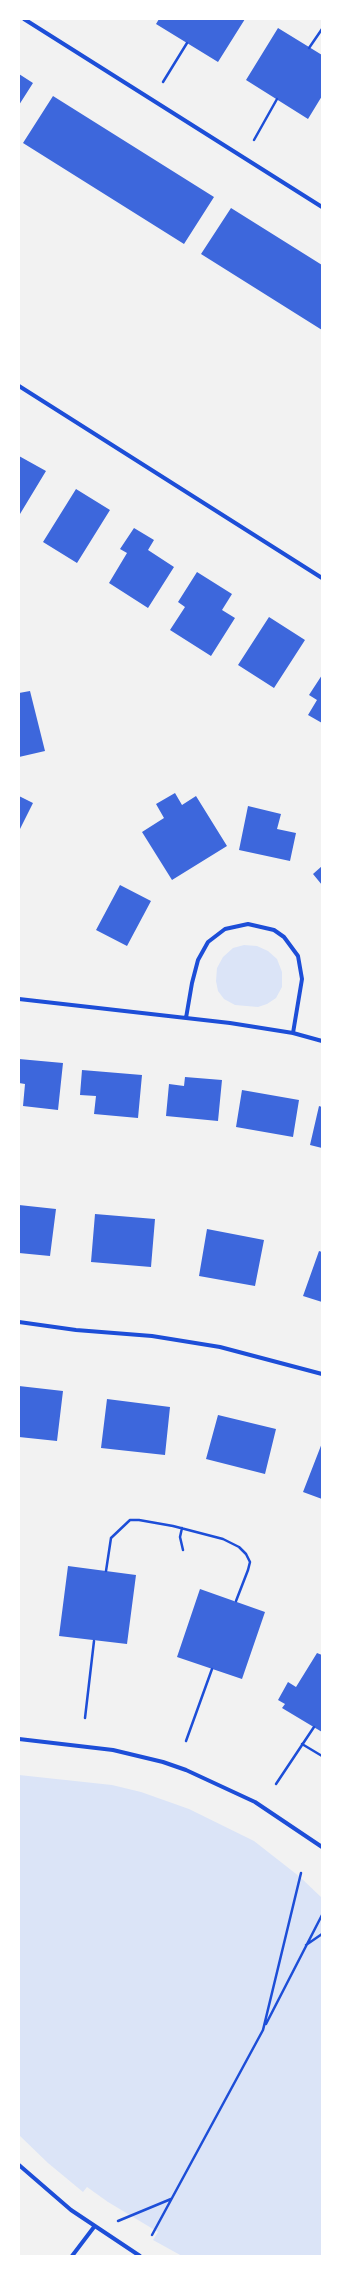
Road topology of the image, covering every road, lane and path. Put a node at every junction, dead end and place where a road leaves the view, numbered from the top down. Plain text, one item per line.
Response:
1 (24, 19) edge
2 (322, 29) edge
3 (187, 43) dead end
4 (309, 48) dead end
5 (163, 82) dead end
6 (277, 100) dead end
7 (254, 140) dead end
8 (322, 207) edge
9 (19, 386) edge
10 (322, 578) edge
11 (19, 998) edge
12 (186, 1018) junction
13 (293, 1033) junction
14 (322, 1041) edge
15 (19, 1322) edge
16 (322, 1374) edge
17 (182, 1528) junction
18 (183, 1550) dead end
19 (106, 1571) dead end
20 (236, 1601) dead end
21 (94, 1641) dead end
22 (212, 1669) dead end
23 (85, 1718) dead end
24 (314, 1727) dead end
25 (19, 1739) edge
26 (186, 1741) dead end
27 (302, 1744) junction
28 (322, 1756) edge
29 (276, 1784) dead end
30 (322, 1847) edge
31 (301, 1873) dead end
32 (322, 1915) edge
33 (322, 1934) edge
34 (306, 1945) junction
35 (263, 2030) junction
36 (238, 2074) junction
37 (242, 2077) dead end
38 (198, 2151) junction
39 (201, 2153) dead end
40 (19, 2165) edge
41 (171, 2199) junction
42 (125, 2219) dead end
43 (94, 2227) junction
44 (152, 2236) dead end
45 (72, 2256) edge
46 (140, 2256) edge

1 - 8 street
2 - 4 path
3 - 5 path
6 - 7 path
9 - 10 street
11 - 12 street
12 - 13 street
12 - 13 street
13 - 14 street
15 - 16 street
17 - 18 path
17 - 19 path
17 - 20 path
21 - 23 path
22 - 26 path
24 - 27 path
25 - 30 street
27 - 28 path
27 - 29 path
31 - 35 path
32 - 34 path
33 - 34 path
34 - 35 path
35 - 36 path
36 - 37 path
36 - 38 path
38 - 39 path
38 - 41 path
40 - 43 street
41 - 42 path
41 - 44 path
43 - 45 street
43 - 46 street

